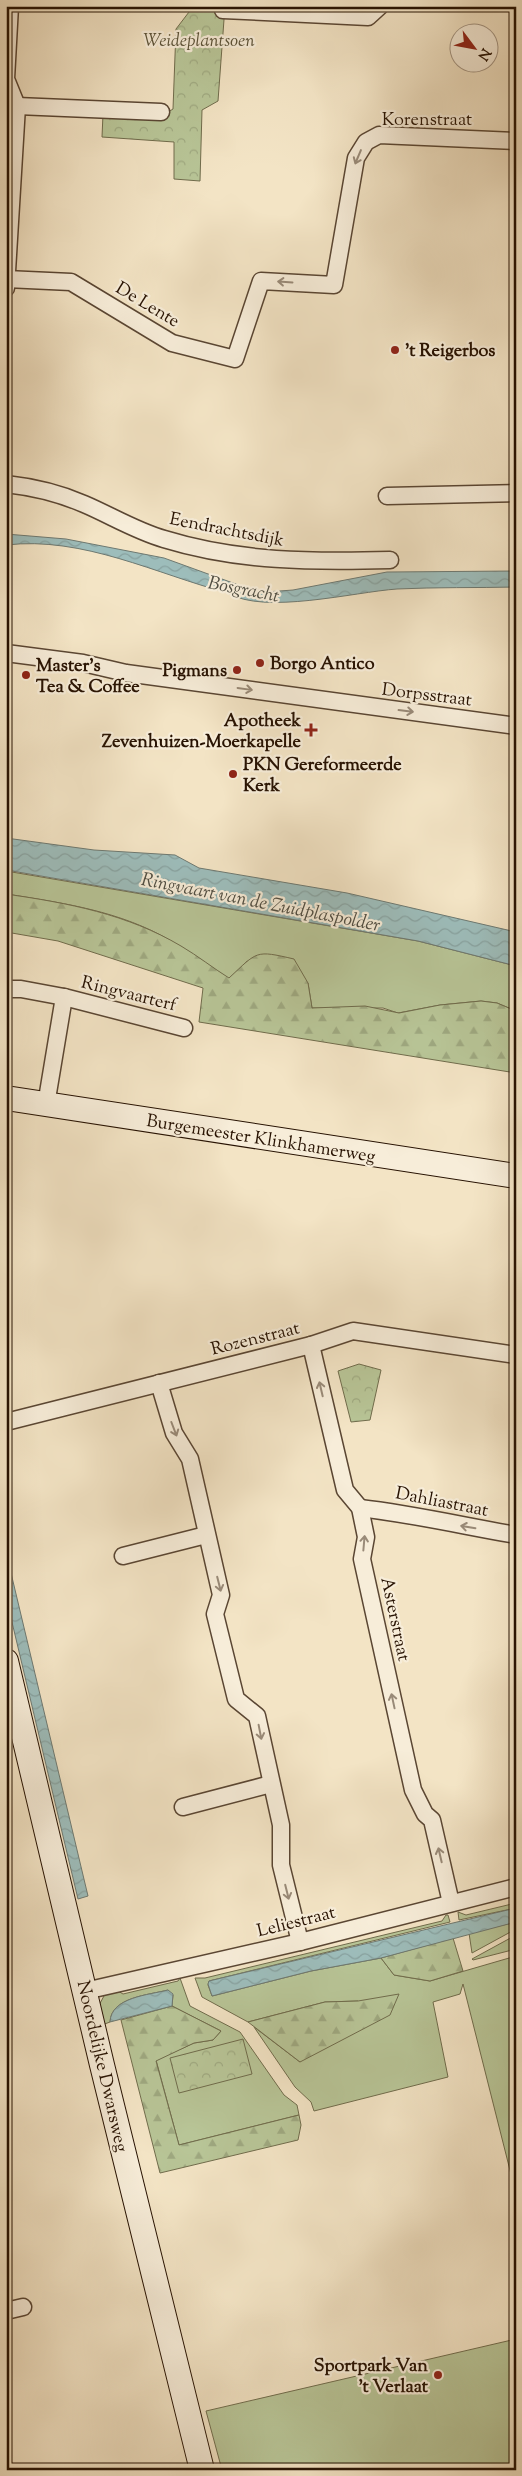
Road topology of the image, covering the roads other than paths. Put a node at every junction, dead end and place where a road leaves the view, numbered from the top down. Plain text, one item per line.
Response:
1 (10, 6) edge
2 (380, 6) edge
3 (223, 10) dead end
4 (6, 79) edge
5 (17, 106) junction
6 (161, 112) dead end
7 (516, 141) edge
8 (7, 283) edge
9 (334, 285) joint
10 (6, 484) edge
11 (516, 494) edge
12 (387, 496) dead end
13 (390, 560) dead end
14 (6, 653) edge
15 (516, 726) edge
16 (6, 989) edge
17 (64, 997) junction
18 (184, 1028) dead end
19 (6, 1098) edge
20 (46, 1105) junction
21 (516, 1176) edge
22 (311, 1345) junction
23 (516, 1355) edge
24 (159, 1382) junction
25 (6, 1422) edge
26 (360, 1508) junction
27 (206, 1535) junction
28 (516, 1535) edge
29 (123, 1556) dead end
30 (6, 1661) edge
31 (271, 1784) junction
32 (183, 1807) dead end
33 (516, 1887) edge
34 (451, 1902) junction
35 (300, 1942) junction
36 (85, 1991) junction
37 (23, 2307) dead end
38 (6, 2311) edge
39 (202, 2470) edge

1 - 4 street
2 - 3 street
4 - 5 street
5 - 6 street
5 - 8 street
7 -> 9 street, Korenstraat
9 -> 8 street, De Lente
10 - 13 street, Eendrachtsdijk
11 - 12 street
14 -> 15 street, Dorpsstraat
16 - 17 street, Ringvaarterf
17 - 18 street, Ringvaarterf
17 - 20 street, Ringvaarterf
19 - 20 street, Burgemeester Klinkhamerweg
20 - 21 street, Burgemeester Klinkhamerweg
22 - 23 street, Rozenstraat
22 - 24 street, Rozenstraat
26 -> 22 street, Asterstraat
24 - 25 street, Rozenstraat
24 -> 27 street
28 -> 26 street, Dahliastraat
34 -> 26 street, Asterstraat
27 - 29 street
27 -> 31 street
30 - 36 street, Noordelijke Dwarsweg
31 - 32 street
31 -> 35 street
33 - 34 street, Leliestraat
34 - 35 street, Leliestraat
35 - 36 street, Leliestraat
36 - 39 street, Noordelijke Dwarsweg
37 - 38 street

